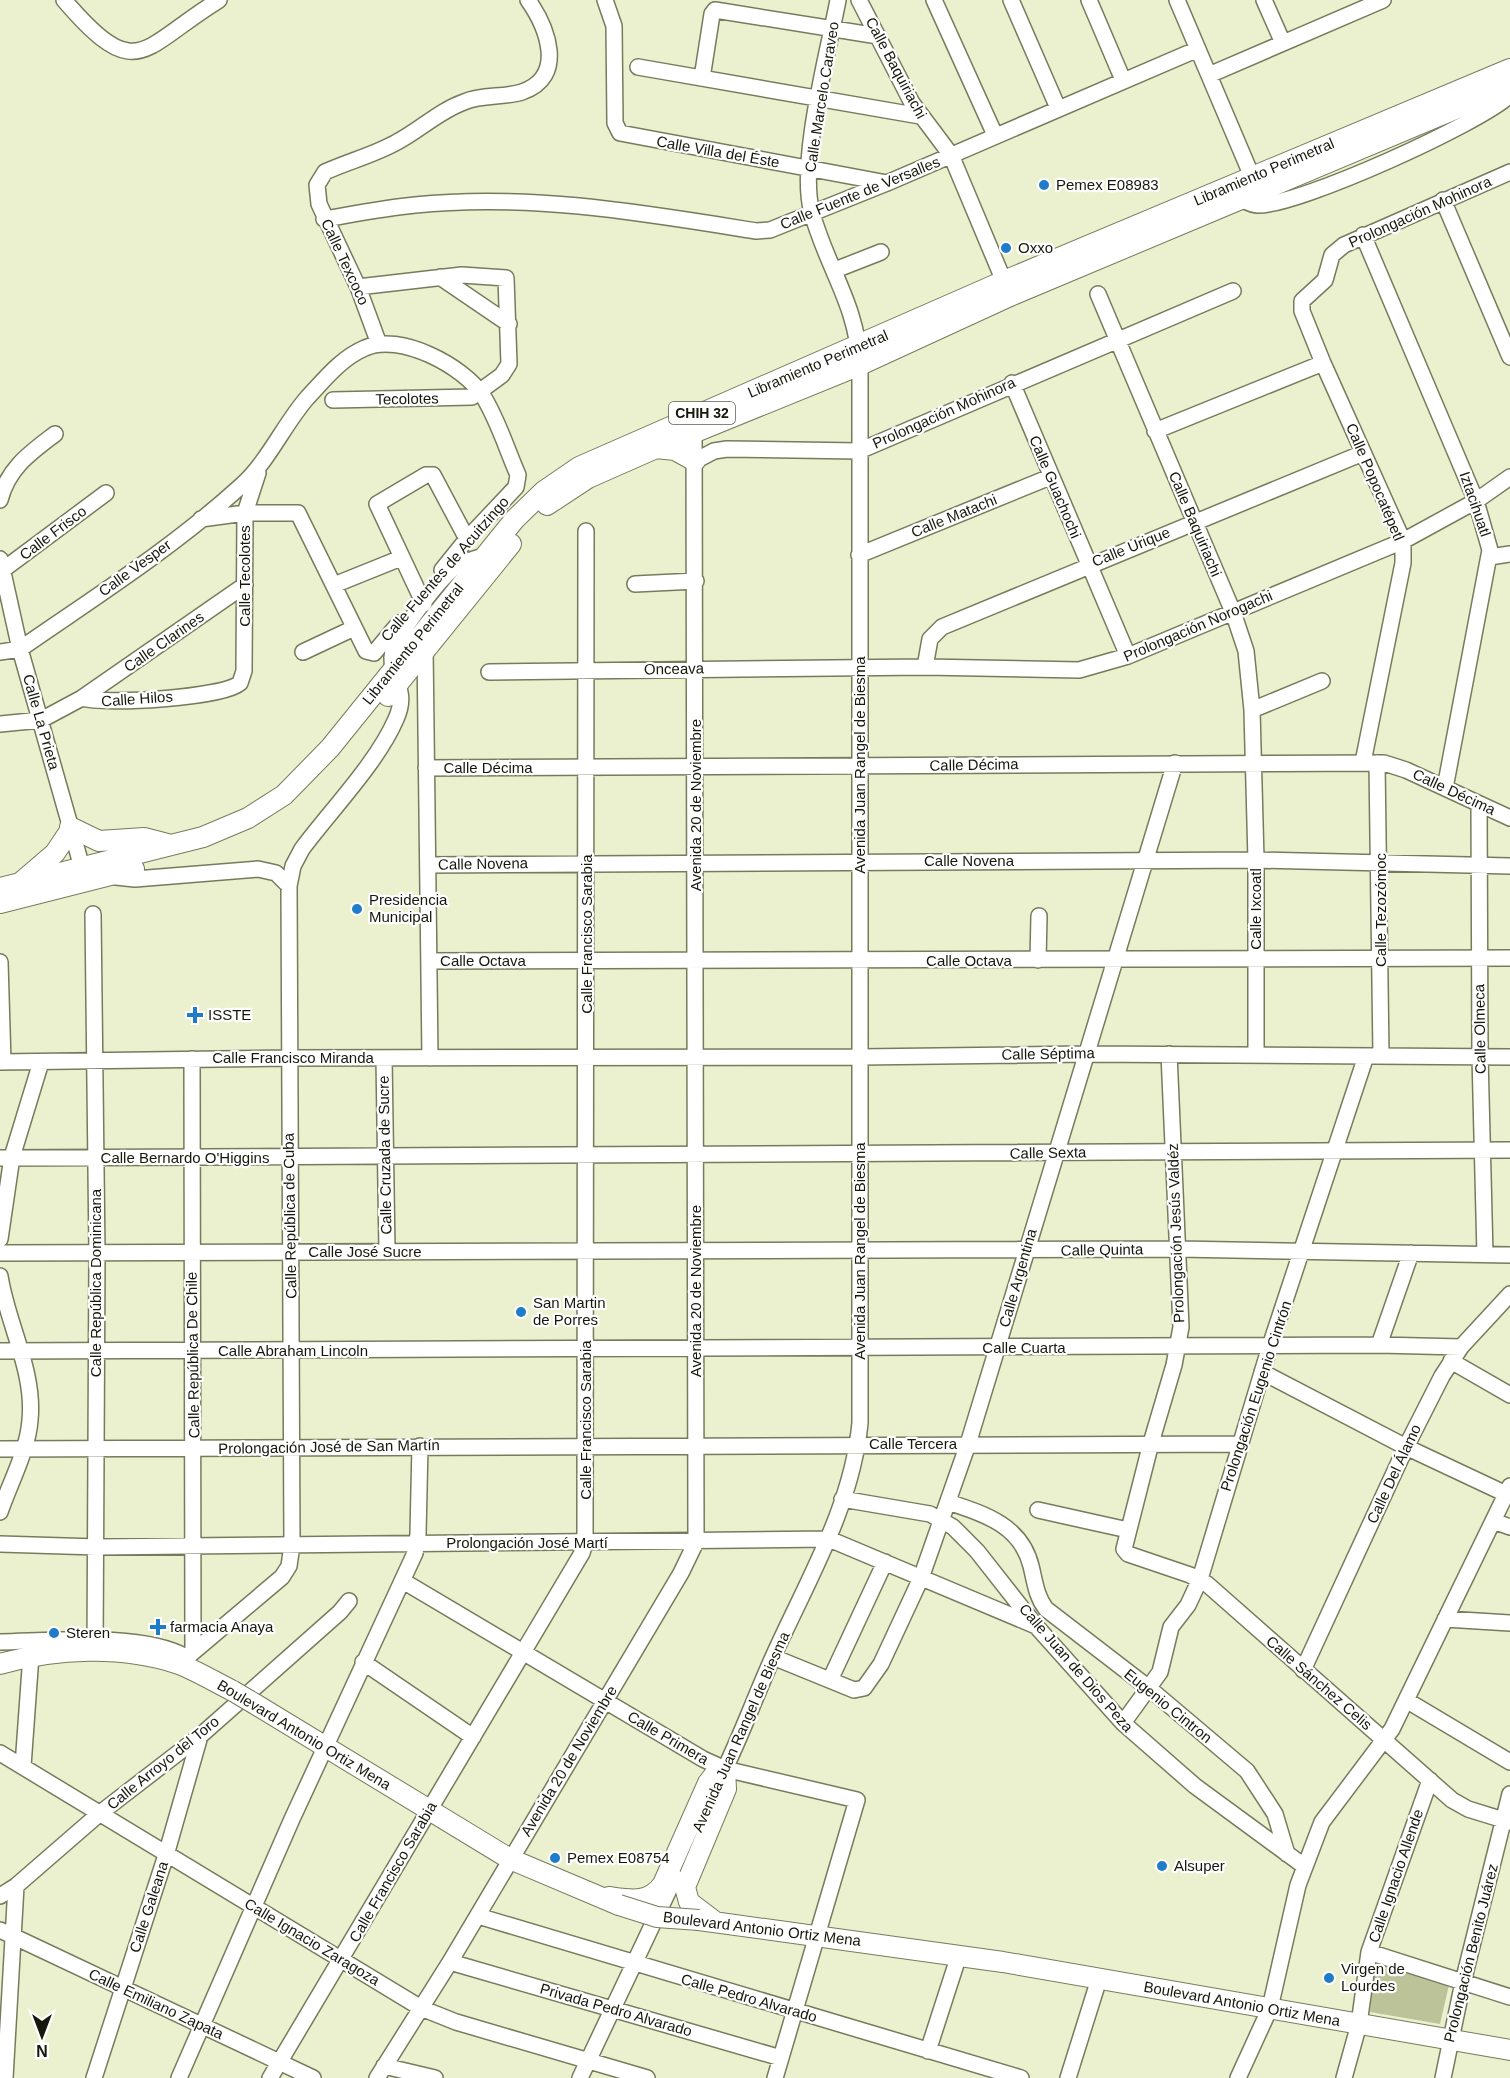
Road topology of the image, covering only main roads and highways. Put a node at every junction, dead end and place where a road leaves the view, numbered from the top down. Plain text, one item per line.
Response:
1 (1510, 69) edge
2 (1510, 86) edge
3 (1250, 189) junction
4 (694, 424) junction
5 (656, 448) junction
6 (695, 461) road end
7 (397, 675) junction
8 (174, 846) junction
9 (84, 876) junction
10 (9, 887) edge
11 (0, 903) edge
12 (0, 1664) edge
13 (592, 1895) junction
14 (706, 1921) junction
15 (1510, 2050) edge

1 - 3 main road, Libramiento Perimetral / CHIH 32
2 - 3 main road, Libramiento Perimetral / CHIH 32
3 - 4 main road, Libramiento Perimetral / CHIH 32
4 - 5 main road, Libramiento Perimetral / CHIH 32
4 - 7 main road, Libramiento Perimetral / CHIH 32
5 - 6 main road
5 - 7 main road, Libramiento Perimetral / CHIH 32
7 - 8 main road, Libramiento Perimetral / CHIH 32
7 - 9 main road, Libramiento Perimetral / CHIH 32
8 - 9 main road, Libramiento Perimetral / CHIH 32
8 - 10 main road
9 - 10 main road, Libramiento Perimetral / CHIH 32
9 - 11 main road, Libramiento Perimetral / CHIH 32
12 - 13 main road, Boulevard Antonio Ortiz Mena, bridge
13 - 14 main road, Boulevard Antonio Ortiz Mena, bridge
13 - 14 main road
14 - 15 main road, Boulevard Antonio Ortiz Mena

